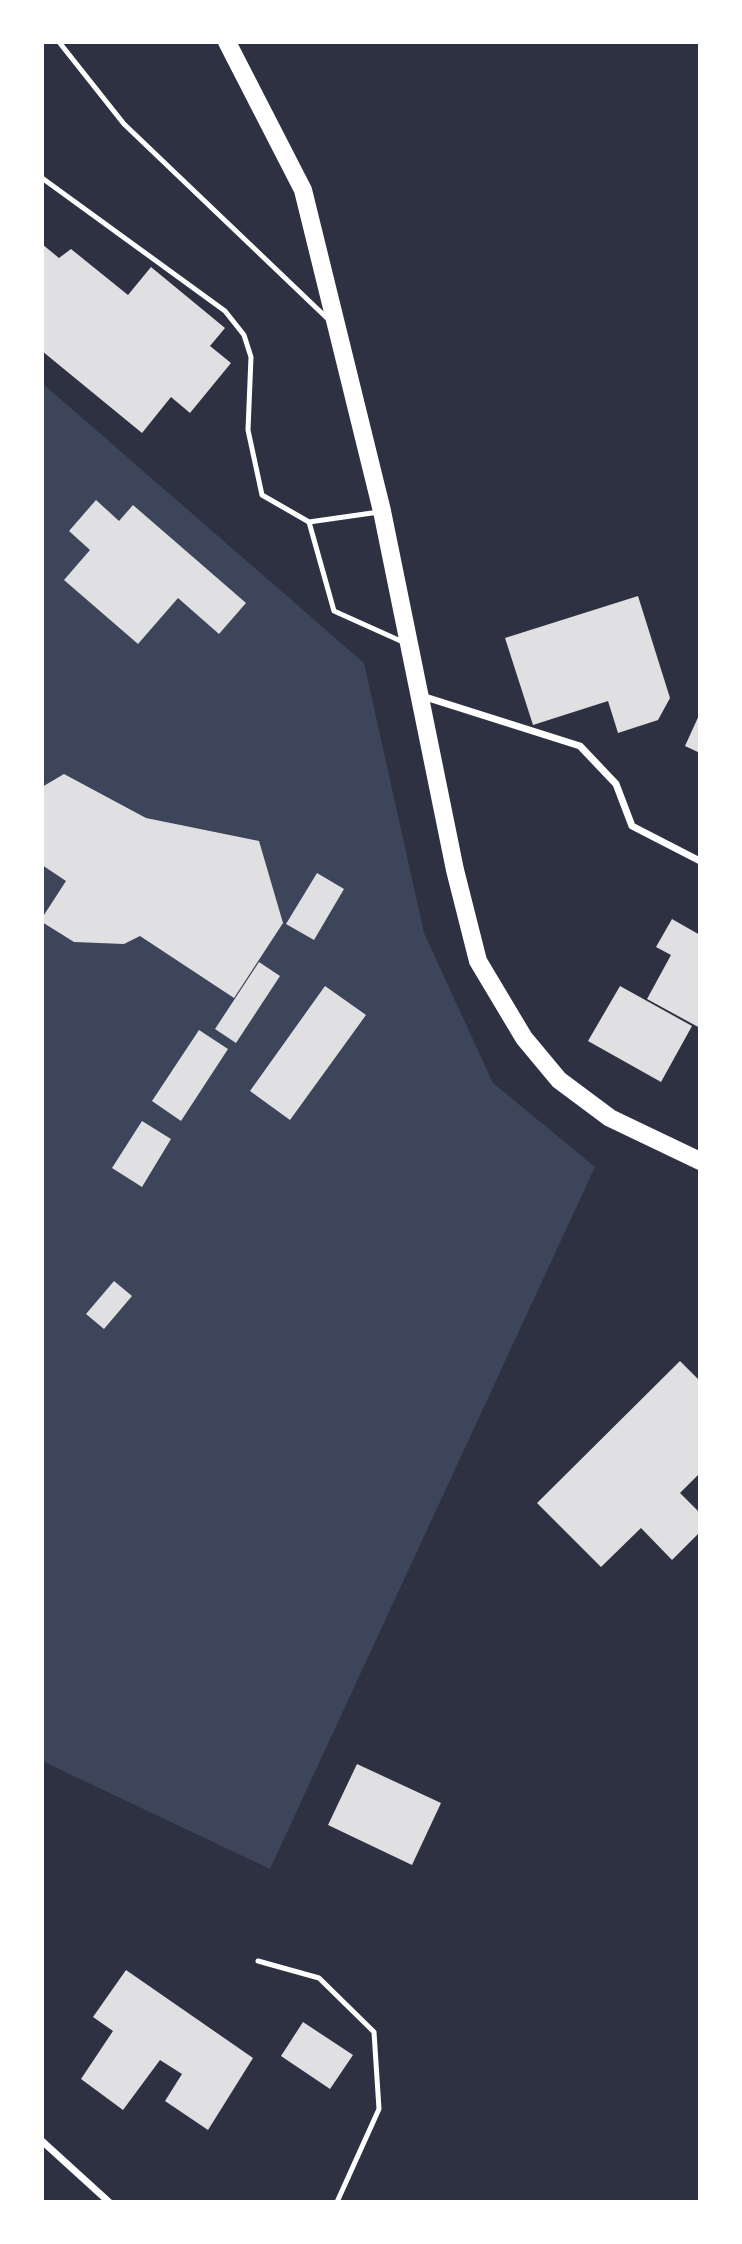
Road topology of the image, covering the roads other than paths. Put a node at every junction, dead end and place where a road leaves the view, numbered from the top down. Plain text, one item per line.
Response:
1 (60, 42) edge
2 (227, 42) edge
3 (42, 178) edge
4 (336, 327) junction
5 (382, 512) junction
6 (309, 522) junction
7 (410, 645) junction
8 (421, 695) junction
9 (700, 861) edge
10 (700, 1161) edge
11 (258, 1961) dead end
12 (42, 2141) edge
13 (109, 2202) edge
14 (337, 2202) edge

1 - 4 lane
2 - 4 main road
3 - 6 lane
4 - 5 main road
5 - 6 lane
5 - 7 main road
6 - 7 lane
7 - 8 main road
8 - 9 street
8 - 10 main road
11 - 14 lane
12 - 13 street

